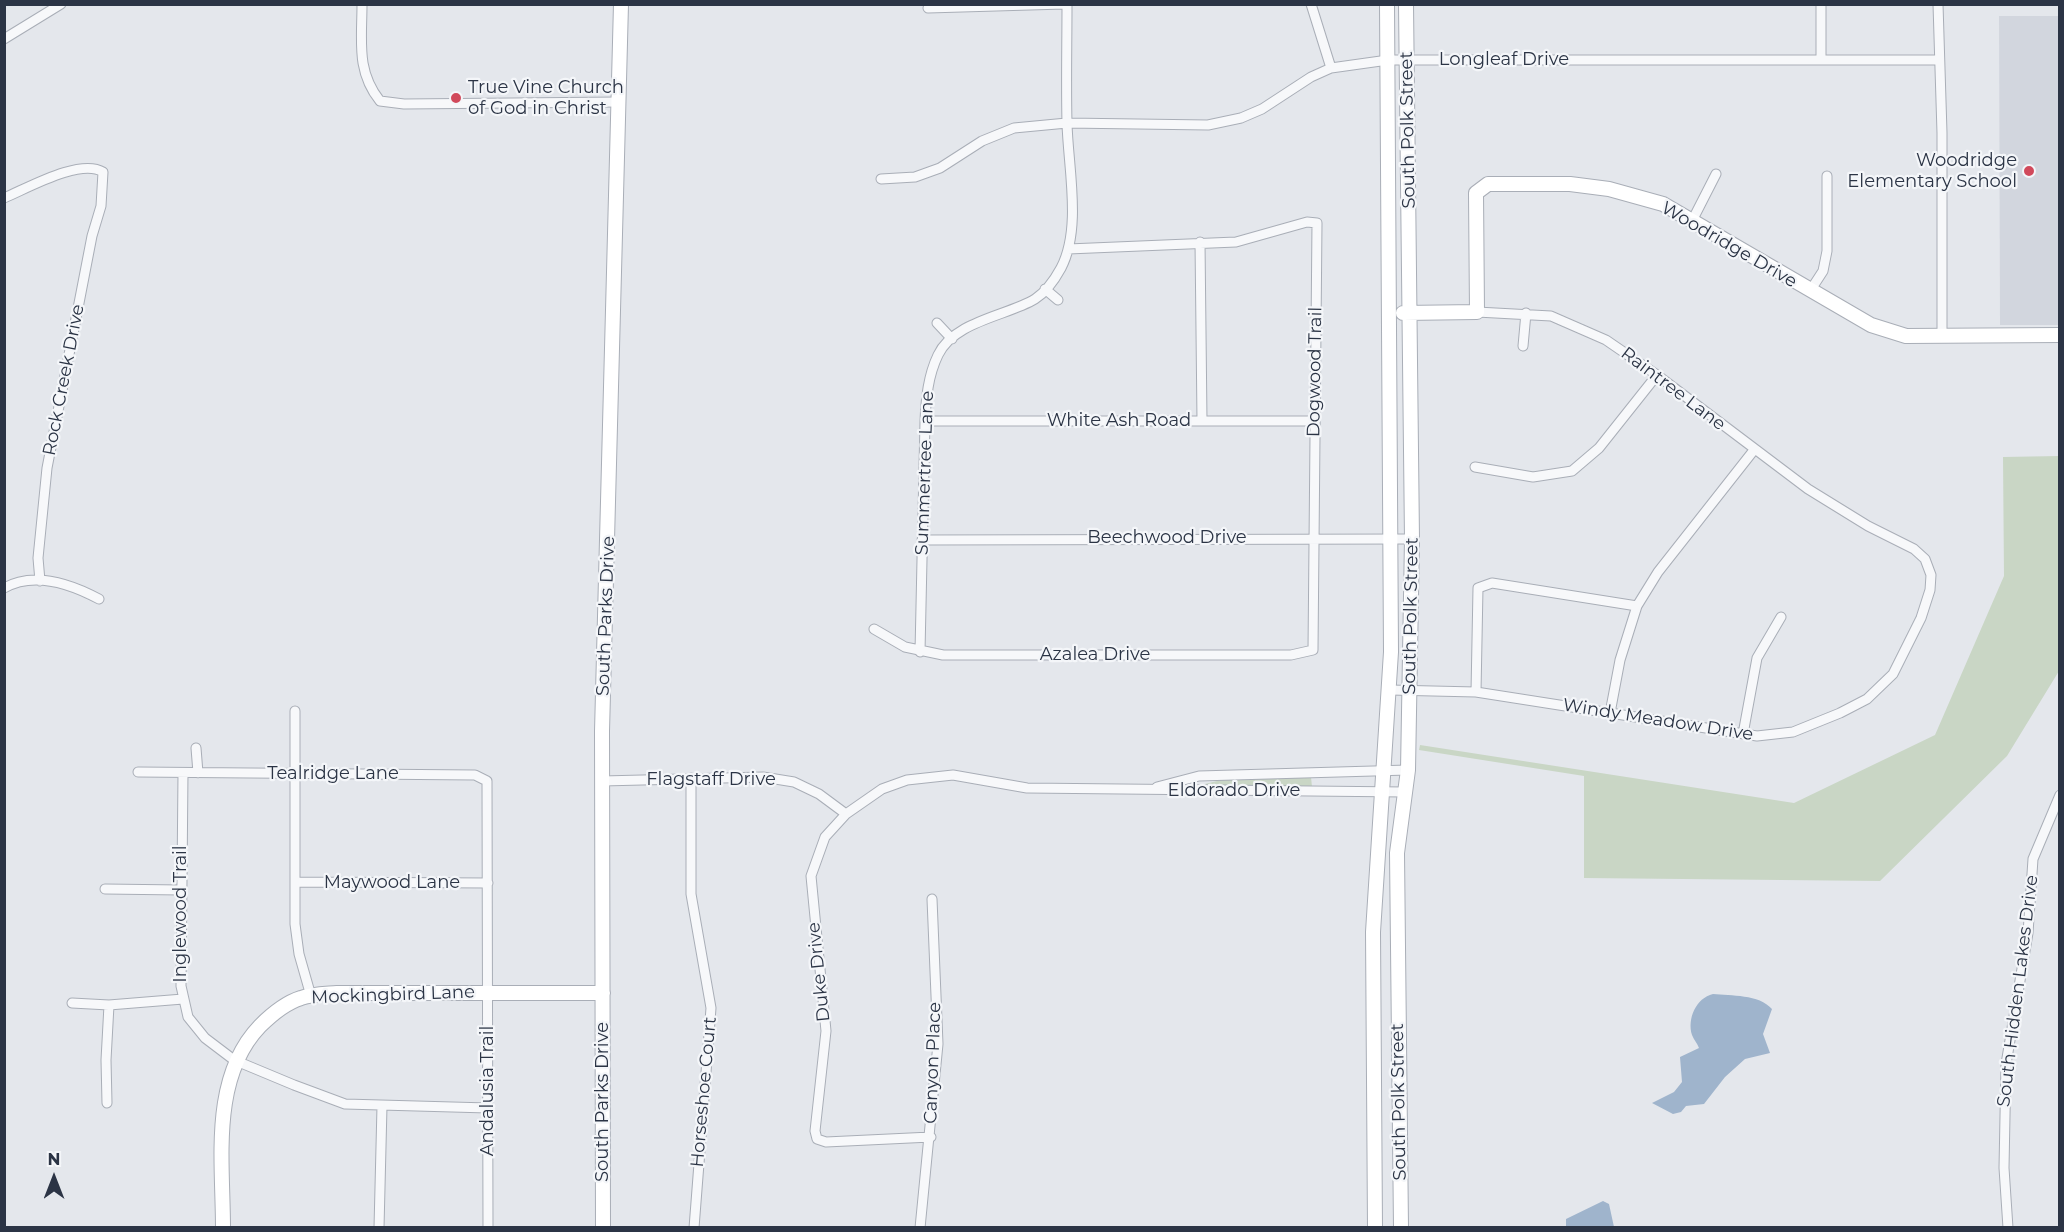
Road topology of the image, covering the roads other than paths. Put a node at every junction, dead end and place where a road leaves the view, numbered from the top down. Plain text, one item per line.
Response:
1 (61, 4) edge
2 (362, 4) edge
3 (621, 4) edge
4 (1066, 4) edge
5 (1311, 4) edge
6 (1387, 4) edge
7 (1406, 4) edge
8 (1821, 4) edge
9 (1938, 4) edge
10 (928, 8) dead end
11 (4, 39) edge
12 (1821, 59) junction
13 (1388, 60) junction
14 (1405, 60) junction
15 (1938, 60) junction
16 (1331, 68) junction
17 (619, 102) junction
18 (1067, 123) junction
19 (1716, 174) dead end
20 (1827, 176) dead end
21 (881, 179) dead end
22 (4, 198) edge
23 (1693, 219) junction
24 (1200, 242) junction
25 (1068, 249) junction
26 (1045, 290) junction
27 (1810, 291) junction
28 (1058, 300) dead end
29 (1410, 312) junction
30 (1477, 312) junction
31 (1391, 313) junction
32 (1526, 313) junction
33 (937, 323) dead end
34 (2060, 335) edge
35 (1942, 338) junction
36 (952, 339) junction
37 (1523, 346) dead end
38 (1657, 375) junction
39 (925, 421) junction
40 (1202, 421) junction
41 (1314, 421) junction
42 (1754, 450) junction
43 (1475, 467) dead end
44 (1314, 537) junction
45 (1391, 539) junction
46 (1412, 539) junction
47 (922, 540) junction
48 (1924, 559) joint
49 (40, 581) junction
50 (4, 588) edge
51 (99, 599) dead end
52 (1637, 606) junction
53 (1781, 617) dead end
54 (874, 629) dead end
55 (1313, 641) joint
56 (921, 652) junction
57 (1390, 690) junction
58 (1410, 691) junction
59 (1476, 692) junction
60 (295, 711) dead end
61 (1610, 713) junction
62 (1743, 734) junction
63 (196, 748) dead end
64 (1384, 769) junction
65 (1408, 770) junction
66 (1320, 771) junction
67 (138, 772) dead end
68 (183, 773) junction
69 (198, 773) junction
70 (296, 773) junction
71 (483, 776) joint
72 (691, 778) junction
73 (602, 781) junction
74 (1148, 790) junction
75 (1320, 791) junction
76 (1383, 791) junction
77 (1405, 792) junction
78 (2060, 795) edge
79 (2056, 811) edge
80 (846, 814) junction
81 (297, 882) junction
82 (488, 884) junction
83 (105, 889) dead end
84 (181, 890) junction
85 (932, 899) dead end
86 (488, 992) junction
87 (603, 993) junction
88 (311, 996) junction
89 (183, 999) junction
90 (72, 1003) dead end
91 (109, 1005) junction
92 (234, 1060) junction
93 (107, 1103) dead end
94 (382, 1106) junction
95 (488, 1108) junction
96 (931, 1137) junction
97 (223, 1227) edge
98 (380, 1227) edge
99 (488, 1227) edge
100 (603, 1227) edge
101 (694, 1227) edge
102 (920, 1227) edge
103 (1375, 1227) edge
104 (1401, 1227) edge
105 (2008, 1227) edge

1 - 11 street
2 - 17 street
3 - 17 street, South Parks Drive
4 - 10 street
4 - 18 street, Summertree Lane
5 - 16 street
6 - 13 street, South Polk Street
7 - 14 street, South Polk Street
8 - 12 street
9 - 15 street
12 - 14 street, Longleaf Drive
12 - 15 street, Longleaf Drive
13 - 14 street, Longleaf Drive
13 - 16 street, Longleaf Drive
13 - 31 street, South Polk Street
14 - 29 street, South Polk Street
15 - 35 street
16 - 18 street, Longleaf Drive
17 - 73 street, South Parks Drive
18 - 21 street, Longleaf Drive
18 - 25 street, Summertree Lane
19 - 23 street
20 - 27 street
22 - 49 street, Rock Creek Drive
23 - 27 street, Woodridge Drive
23 - 30 street, Woodridge Drive
24 - 25 street
24 - 40 street
24 - 41 street, Dogwood Trail
25 - 26 street, Summertree Lane
26 - 28 street
26 - 36 street, Summertree Lane
27 - 35 street, Woodridge Drive
29 - 30 street, Raintree Lane
29 - 31 street, Raintree Lane
29 - 46 street, South Polk Street
30 - 32 street, Raintree Lane
31 - 45 street, South Polk Street
32 - 37 street
32 - 38 street, Raintree Lane
33 - 36 street
34 - 35 street, Woodridge Drive
36 - 39 street, Summertree Lane
38 - 42 street, Raintree Lane
38 - 43 street
39 - 40 street, White Ash Road
39 - 47 street, Summertree Lane
40 - 41 street, White Ash Road
41 - 44 street, Dogwood Trail
42 - 48 street, Raintree Lane
42 - 52 street
44 - 45 street, Beechwood Drive
44 - 47 street, Beechwood Drive
44 - 55 street, Dogwood Trail
45 - 46 street, Beechwood Drive
45 - 57 street, South Polk Street
46 - 58 street, South Polk Street
47 - 56 street, Summertree Lane
48 - 62 street, Windy Meadow Drive
49 - 50 street
49 - 51 street
52 - 59 street
52 - 61 street
53 - 62 street
54 - 56 street, Azalea Drive
55 - 56 street, Azalea Drive
57 - 58 street, Windy Meadow Drive
57 - 64 street, South Polk Street
58 - 59 street, Windy Meadow Drive
58 - 65 street, South Polk Street
59 - 61 street, Windy Meadow Drive
60 - 70 street
61 - 62 street, Windy Meadow Drive
63 - 69 street
64 - 65 street, Eldorado Drive
64 - 66 street, Eldorado Drive
64 - 76 street, South Polk Street
65 - 77 street, South Polk Street
66 - 74 street, Eldorado Drive
66 - 75 street, Eldorado Drive
67 - 68 street, Tealridge Lane
68 - 69 street, Tealridge Lane
68 - 84 street, Inglewood Trail
69 - 70 street, Tealridge Lane
70 - 71 street, Tealridge Lane
70 - 81 street
71 - 82 street, Andalusia Trail
72 - 73 street, Flagstaff Drive
72 - 80 street, Flagstaff Drive
72 - 101 street, Horseshoe Court
73 - 87 street, South Parks Drive
74 - 75 street, Eldorado Drive
74 - 80 street, Eldorado Drive
75 - 76 street, Eldorado Drive
76 - 77 street, Eldorado Drive
76 - 103 street, South Polk Street
77 - 104 street, South Polk Street
78 - 79 street, South Hidden Lakes Drive
79 - 105 street, South Hidden Lakes Drive
80 - 96 street, Duke Drive
81 - 82 street, Maywood Lane
81 - 88 street
82 - 86 street, Andalusia Trail
83 - 84 street
84 - 89 street, Inglewood Trail
85 - 96 street, Canyon Place
86 - 87 street, Mockingbird Lane
86 - 88 street, Mockingbird Lane
86 - 95 street, Andalusia Trail
87 - 100 street, South Parks Drive
88 - 92 street, Mockingbird Lane
89 - 91 street
89 - 92 street, Inglewood Trail
90 - 91 street
91 - 93 street
92 - 94 street, Inglewood Trail
92 - 97 street, Mockingbird Lane
94 - 95 street, Inglewood Trail
94 - 98 street
95 - 99 street, Andalusia Trail
96 - 102 street, Canyon Place

